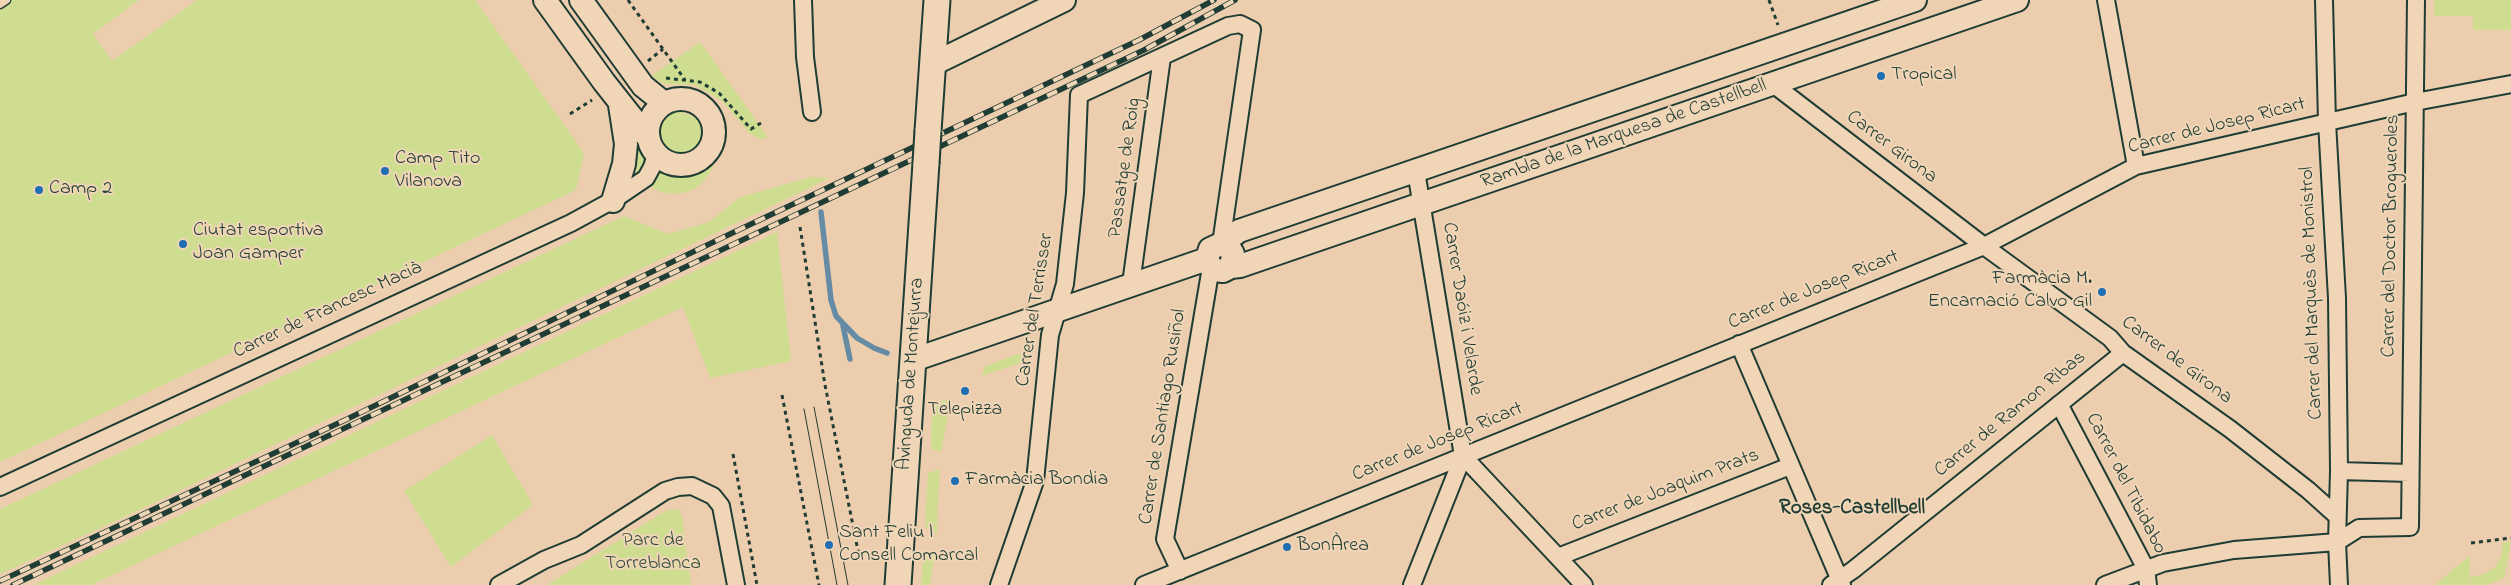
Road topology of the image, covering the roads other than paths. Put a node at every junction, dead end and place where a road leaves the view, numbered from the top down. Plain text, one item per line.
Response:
1 (6, 0) edge
2 (545, 0) edge
3 (582, 0) edge
4 (803, 0) edge
5 (937, 0) edge
6 (1064, 0) edge
7 (1915, 0) edge
8 (2017, 0) edge
9 (2106, 0) edge
10 (2324, 0) edge
11 (2416, 0) edge
12 (0, 4) edge
13 (1162, 57) junction
14 (933, 64) junction
15 (1773, 84) junction
16 (2511, 84) edge
17 (620, 102) junction
18 (2415, 102) junction
19 (664, 103) junction
20 (812, 112) dead end
21 (2328, 122) junction
22 (653, 146) junction
23 (2136, 166) junction
24 (1416, 171) junction
25 (613, 200) junction
26 (1422, 204) junction
27 (1984, 246) junction
28 (1219, 257) junction
29 (1132, 284) junction
30 (1058, 310) junction
31 (1739, 344) junction
32 (2123, 353) junction
33 (913, 360) junction
34 (2059, 404) junction
35 (1463, 456) junction
36 (1790, 466) junction
37 (2339, 472) junction
38 (2410, 473) junction
39 (0, 487) edge
40 (2337, 516) junction
41 (2337, 542) junction
42 (1558, 556) junction
43 (1180, 571) junction
44 (2147, 577) edge
45 (1838, 584) edge
46 (499, 585) edge
47 (736, 585) edge
48 (898, 585) edge
49 (999, 585) edge
50 (1144, 585) edge
51 (1412, 585) edge
52 (1584, 585) edge
53 (2105, 585) edge
54 (2339, 585) edge

1 - 12 lane
2 - 17 street
3 - 19 street
4 - 20 street
5 - 14 main road, Avinguda de Montejurra
6 - 14 street
7 - 24 street, Rambla de la Marquesa de Castellbell
8 - 15 street, Rambla de la Marquesa de Castellbell
9 - 23 street
10 - 21 street, Carrer del Marquès de Monistrol
11 - 18 street, Carrer del Doctor Brogueroles
13 - 28 street, Carrer de Santiago Rusiñol
13 - 29 street, Passatge de Roig
13 - 30 street, Carrer del Terrisser
14 - 33 main road, Avinguda de Montejurra, bridge
15 - 26 street, Rambla de la Marquesa de Castellbell
15 - 27 street, Carrer Girona
16 - 18 street, Carrer de Josep Ricart
17 - 22 street
17 - 25 street
18 - 21 street, Carrer de Josep Ricart
18 - 38 street, Carrer del Doctor Brogueroles
19 - 22 street
19 - 22 street
21 - 23 street, Carrer de Josep Ricart
21 - 37 street, Carrer del Marquès de Monistrol
22 - 25 street, Carrer de Francesc Macià
23 - 27 street, Carrer de Josep Ricart
24 - 26 street, Carrer Daóiz i Velarde
24 - 28 street, Rambla de la Marquesa de Castellbell
25 - 39 street, Carrer de Francesc Macià
26 - 28 street, Rambla de la Marquesa de Castellbell
26 - 35 street, Carrer Daóiz i Velarde
27 - 31 street, Carrer de Josep Ricart
27 - 32 street, Carrer de Girona
28 - 29 street, Rambla de la Marquesa de Castellbell
28 - 43 street, Carrer de Santiago Rusiñol
29 - 30 street, Rambla de la Marquesa de Castellbell
30 - 33 street, Rambla de la Marquesa de Castellbell
30 - 49 street, Carrer del Terrisser
31 - 35 street, Carrer de Josep Ricart
31 - 36 street
32 - 34 street, Carrer de Ramon Ribas
32 - 40 street, Carrer de Girona
33 - 48 main road, Avinguda de Montejurra
34 - 44 street, Carrer del Tibidabo
34 - 45 street, Carrer de Ramon Ribas
35 - 42 street
35 - 43 street, Carrer de Josep Ricart
35 - 51 street
36 - 42 street, Carrer de Joaquim Prats
36 - 45 street
37 - 38 street
37 - 40 street, Carrer del Marquès de Monistrol
38 - 41 street, Carrer del Doctor Brogueroles
40 - 41 street, Carrer del Marquès de Monistrol
41 - 44 street
41 - 54 street, Carrer del Marquès de Monistrol
42 - 52 street
43 - 50 street, Carrer de Josep Ricart
44 - 53 street
46 - 47 street

